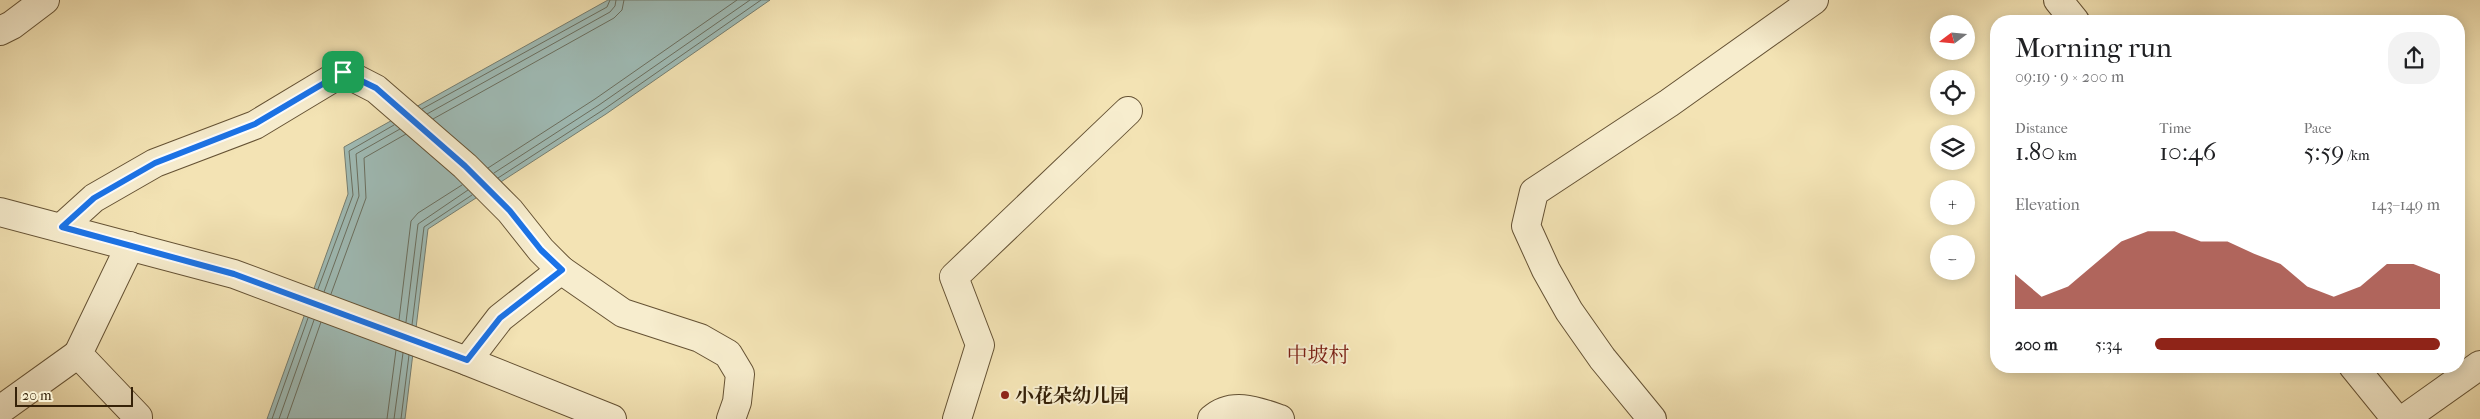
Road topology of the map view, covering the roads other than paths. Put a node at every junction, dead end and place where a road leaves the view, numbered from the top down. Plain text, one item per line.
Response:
1 (45, 0) edge
2 (1814, 0) edge
3 (2058, 0) edge
4 (2070, 15) edge
5 (0, 30) edge
6 (1128, 111) dead end
7 (0, 212) edge
8 (62, 227) junction
9 (130, 246) junction
10 (562, 270) junction
11 (78, 354) junction
12 (467, 360) junction
13 (2480, 365) edge
14 (2360, 373) edge
15 (0, 410) edge
16 (138, 419) edge
17 (612, 419) edge
18 (731, 419) edge
19 (956, 419) edge
20 (1212, 419) edge
21 (1280, 419) edge
22 (1652, 419) edge
23 (2396, 419) edge
24 (2404, 419) edge

1 - 5 street
2 - 22 street
3 - 4 street
6 - 19 street
7 - 8 street
8 - 9 street
8 - 10 street
9 - 11 street
9 - 12 street
10 - 12 street
10 - 18 street
11 - 15 street
11 - 16 street
12 - 17 street
13 - 24 street
14 - 23 street
20 - 21 street

